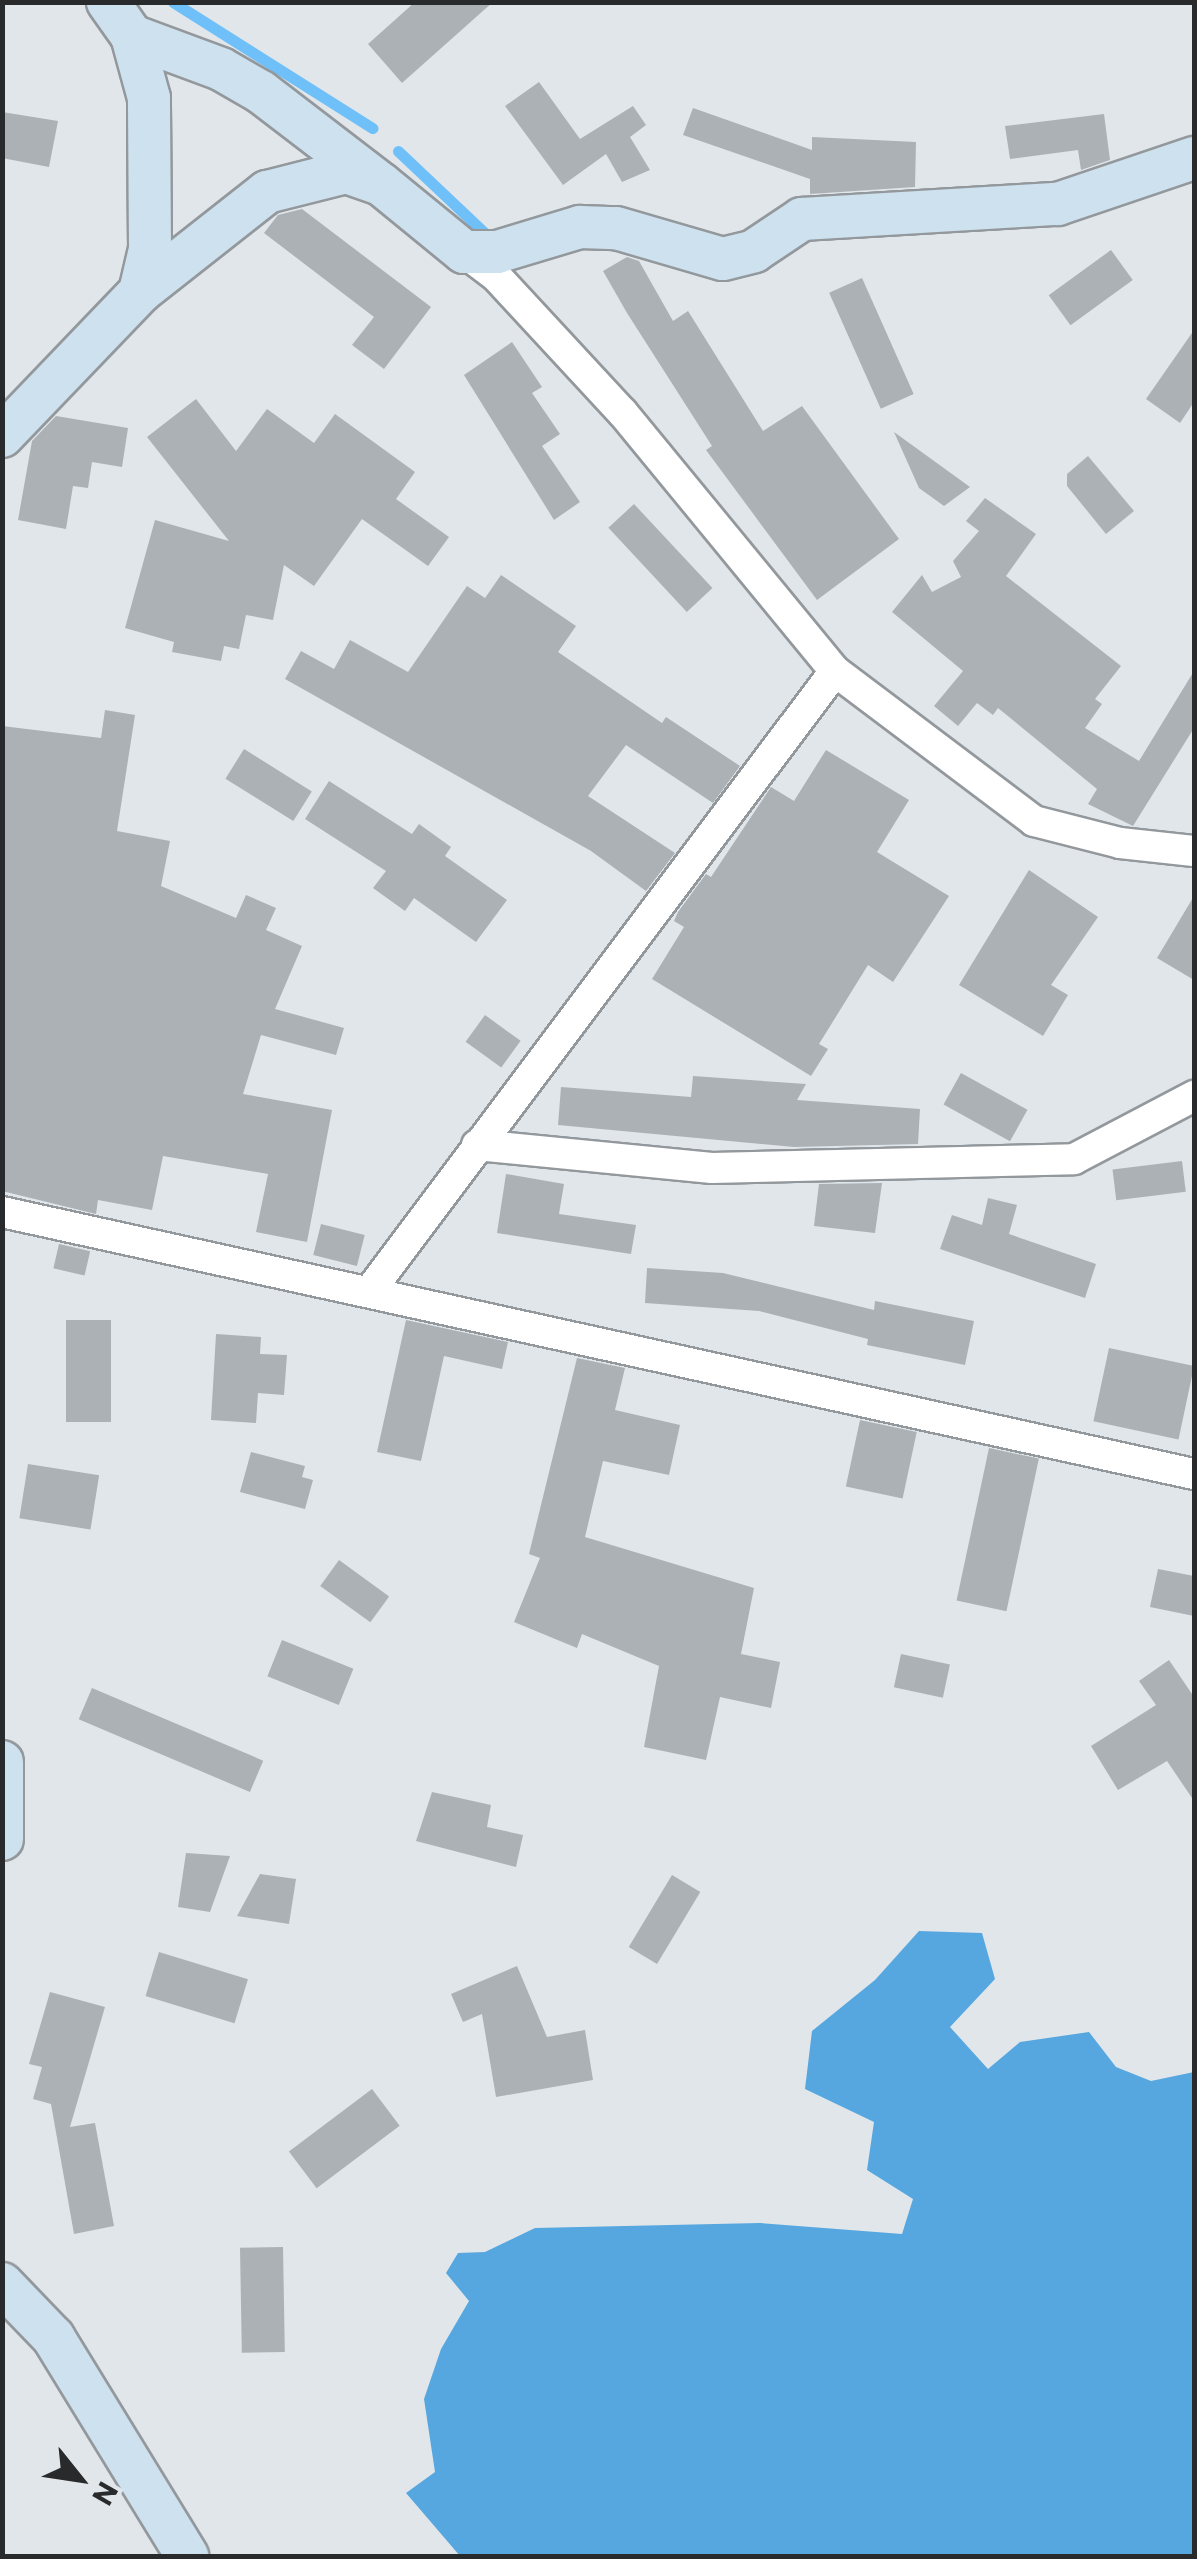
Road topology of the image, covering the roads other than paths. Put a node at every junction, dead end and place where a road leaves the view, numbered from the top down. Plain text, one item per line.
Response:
1 (120, 19) edge
2 (1194, 158) edge
3 (381, 184) junction
4 (464, 252) junction
5 (140, 292) junction
6 (2, 436) edge
7 (835, 671) junction
8 (1194, 851) edge
9 (1194, 1096) edge
10 (477, 1145) junction
11 (2, 1212) edge
12 (372, 1288) junction
13 (1194, 1474) edge
14 (2, 1762) edge
15 (2, 1839) edge
16 (2, 2284) edge
17 (188, 2556) edge

1 - 3 street
1 - 5 street
2 - 4 street
3 - 4 street
3 - 5 street
4 - 7 street
5 - 6 street
7 - 8 street
7 - 10 street
9 - 10 street
10 - 12 street
11 - 12 street
12 - 13 street
14 - 15 street
16 - 17 street

